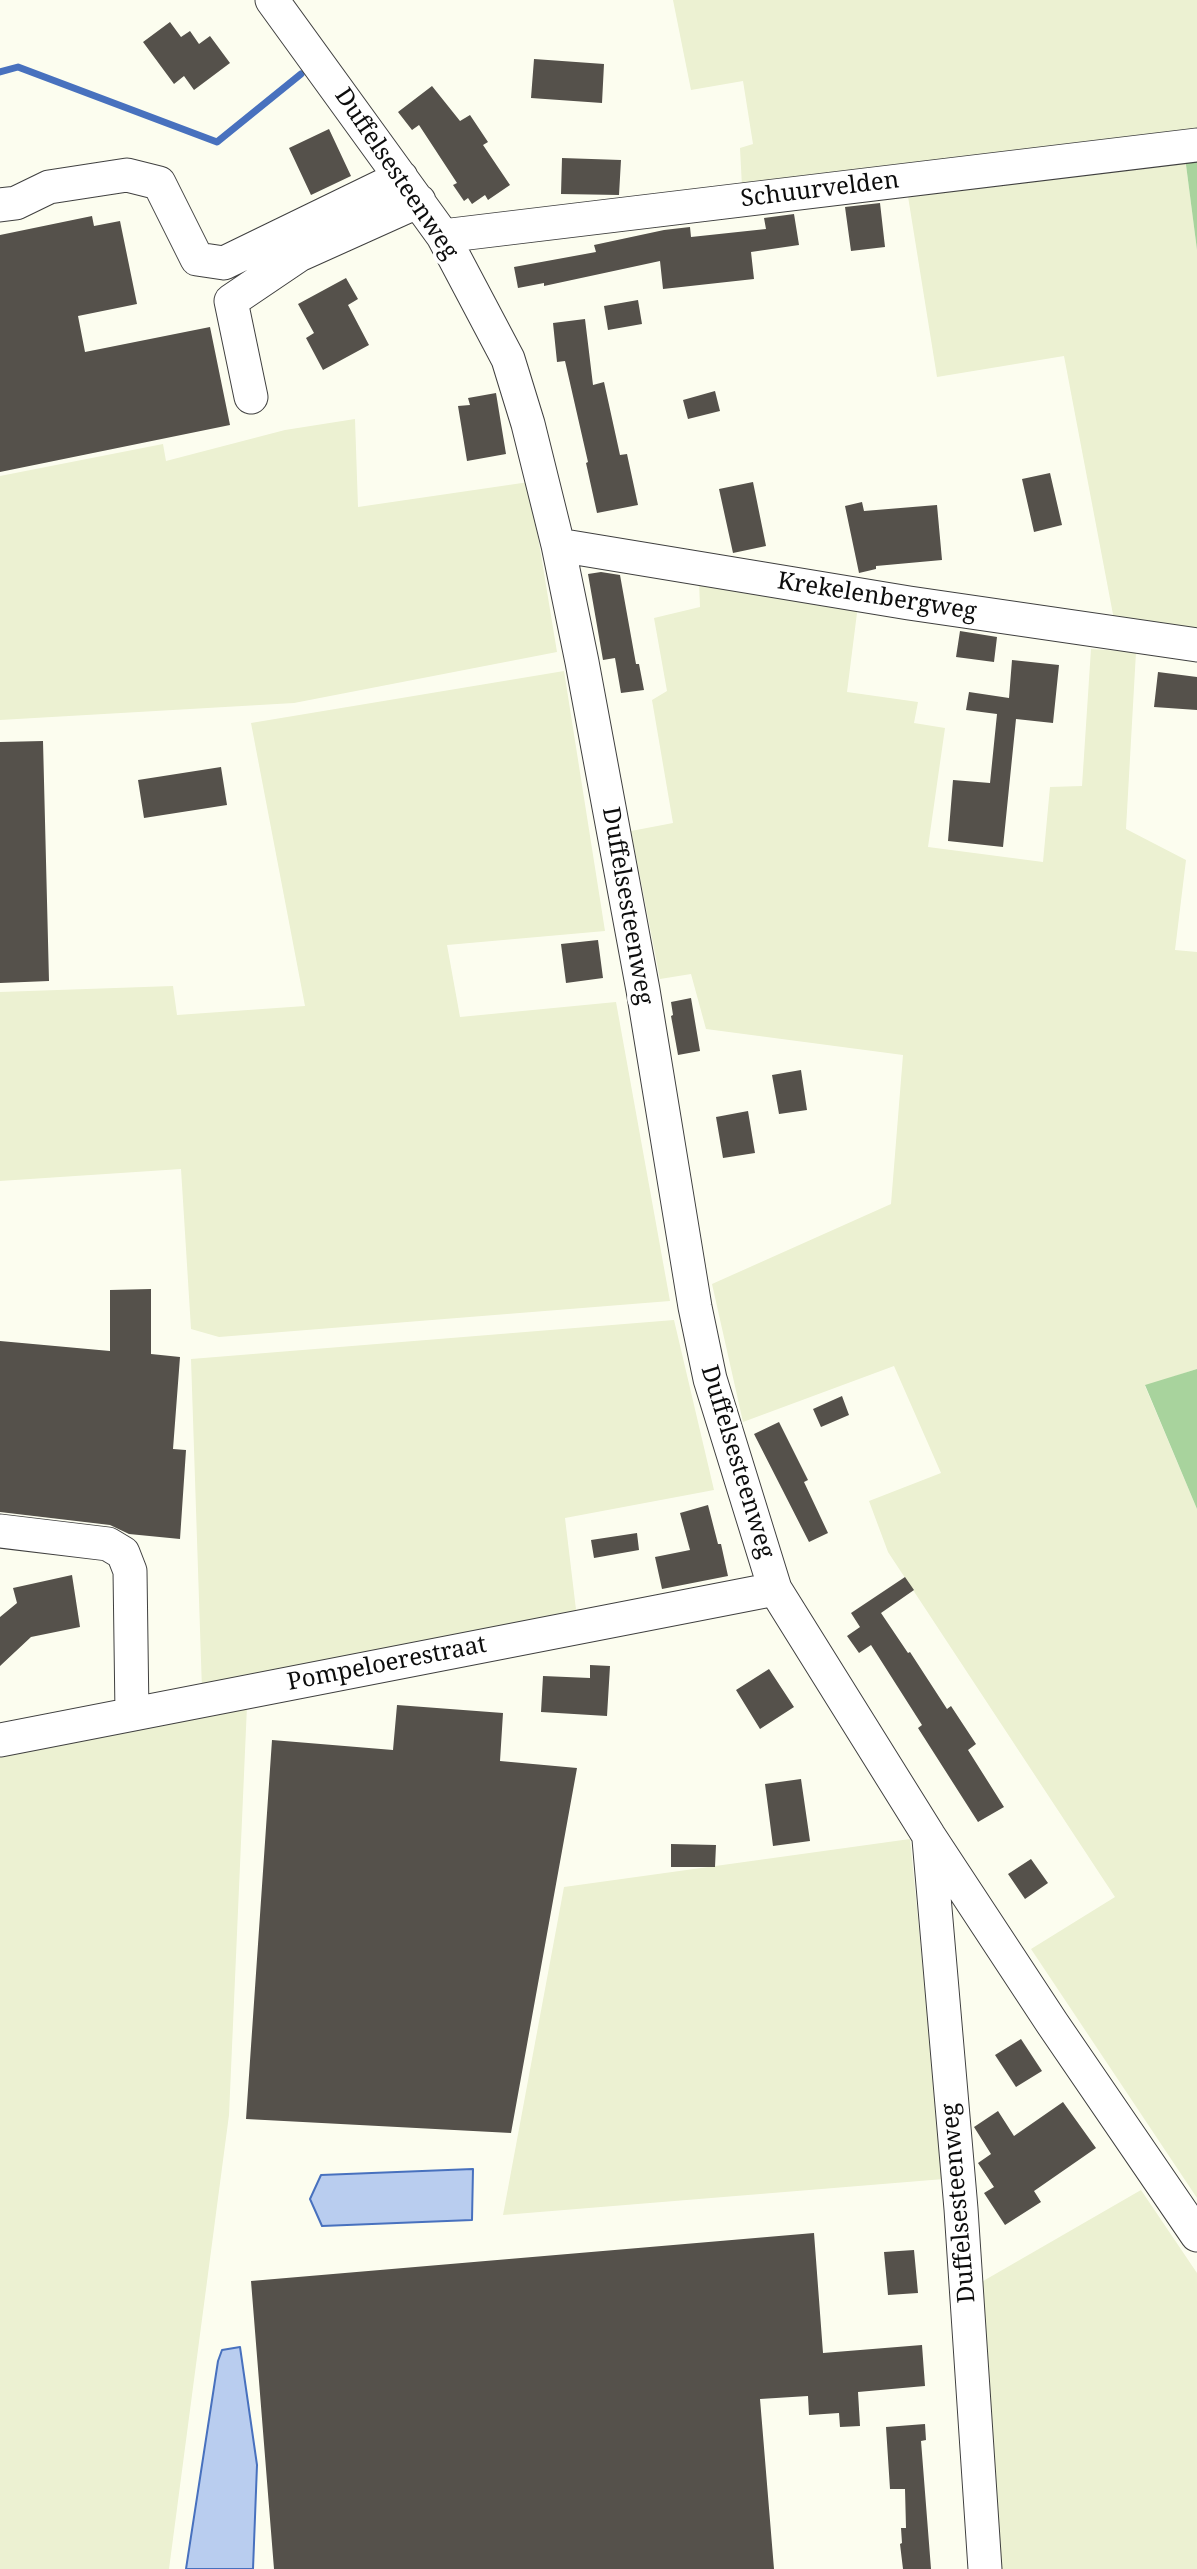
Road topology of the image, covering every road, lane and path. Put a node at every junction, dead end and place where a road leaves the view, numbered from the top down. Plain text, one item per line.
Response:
1 (272, 0) edge
2 (1197, 145) edge
3 (410, 189) junction
4 (0, 205) edge
5 (443, 236) junction
6 (251, 397) dead end
7 (558, 545) junction
8 (1197, 645) edge
9 (0, 1531) edge
10 (775, 1589) junction
11 (132, 1714) junction
12 (0, 1740) edge
13 (929, 1836) junction
14 (1197, 2235) edge
15 (985, 2569) edge

1 - 3 street, Duffelsesteenweg
2 - 5 street, Schuurvelden
3 - 4 street
3 - 5 street, Duffelsesteenweg
3 - 6 street
5 - 7 street, Duffelsesteenweg
7 - 8 street, Krekelenbergweg
7 - 10 street, Duffelsesteenweg
9 - 11 street
10 - 11 street, Pompeloerestraat
10 - 13 street, Duffelsesteenweg
11 - 12 street, Pompeloerestraat
13 - 14 street, Duffelsesteenweg
13 - 15 street, Duffelsesteenweg

